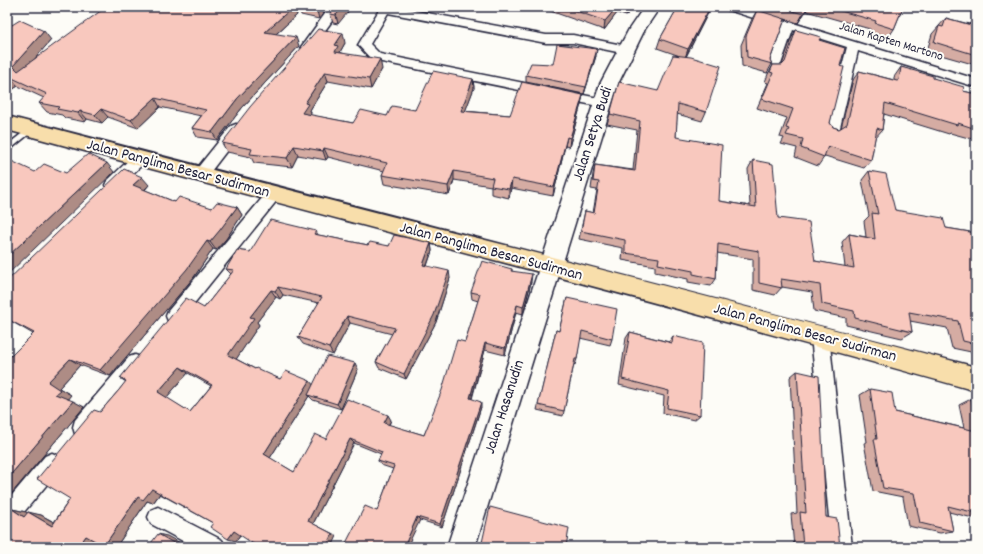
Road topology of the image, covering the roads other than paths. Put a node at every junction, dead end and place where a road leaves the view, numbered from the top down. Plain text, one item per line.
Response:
1 (336, 7) edge
2 (652, 7) edge
3 (729, 7) edge
4 (387, 8) edge
5 (789, 25) junction
6 (853, 45) junction
7 (627, 50) junction
8 (298, 57) edge
9 (773, 70) edge
10 (976, 83) edge
11 (603, 103) junction
12 (244, 119) edge
13 (7, 123) edge
14 (31, 130) junction
15 (832, 132) edge
16 (7, 149) edge
17 (139, 159) junction
18 (200, 175) junction
19 (273, 195) junction
20 (100, 197) edge
21 (550, 267) junction
22 (163, 329) edge
23 (820, 336) junction
24 (143, 353) edge
25 (976, 379) edge
26 (11, 506) edge
27 (158, 517) dead end
28 (215, 547) edge
29 (461, 547) edge
30 (842, 547) edge

1 - 8 street
2 - 7 street, Jalan Setya Budi
3 - 5 street, Jalan Kapten Martono
4 - 7 street
4 - 11 street
5 - 6 street, Jalan Kapten Martono
5 - 9 street
6 - 10 street, Jalan Kapten Martono
6 - 15 street
7 - 11 street, Jalan Setya Budi
11 - 21 street, Jalan Setya Budi
12 - 18 street
13 - 14 main road, Jalan Panglima Besar Sudirman
14 - 16 lane
14 - 17 main road, Jalan Panglima Besar Sudirman
17 - 18 main road, Jalan Panglima Besar Sudirman
17 - 20 street
18 - 19 main road, Jalan Panglima Besar Sudirman
19 - 21 main road, Jalan Panglima Besar Sudirman
19 - 22 street
21 - 23 main road, Jalan Panglima Besar Sudirman
21 - 29 street, Jalan Hasanudin
23 - 25 main road, Jalan Panglima Besar Sudirman
23 - 30 street
24 - 26 street
27 - 28 street

